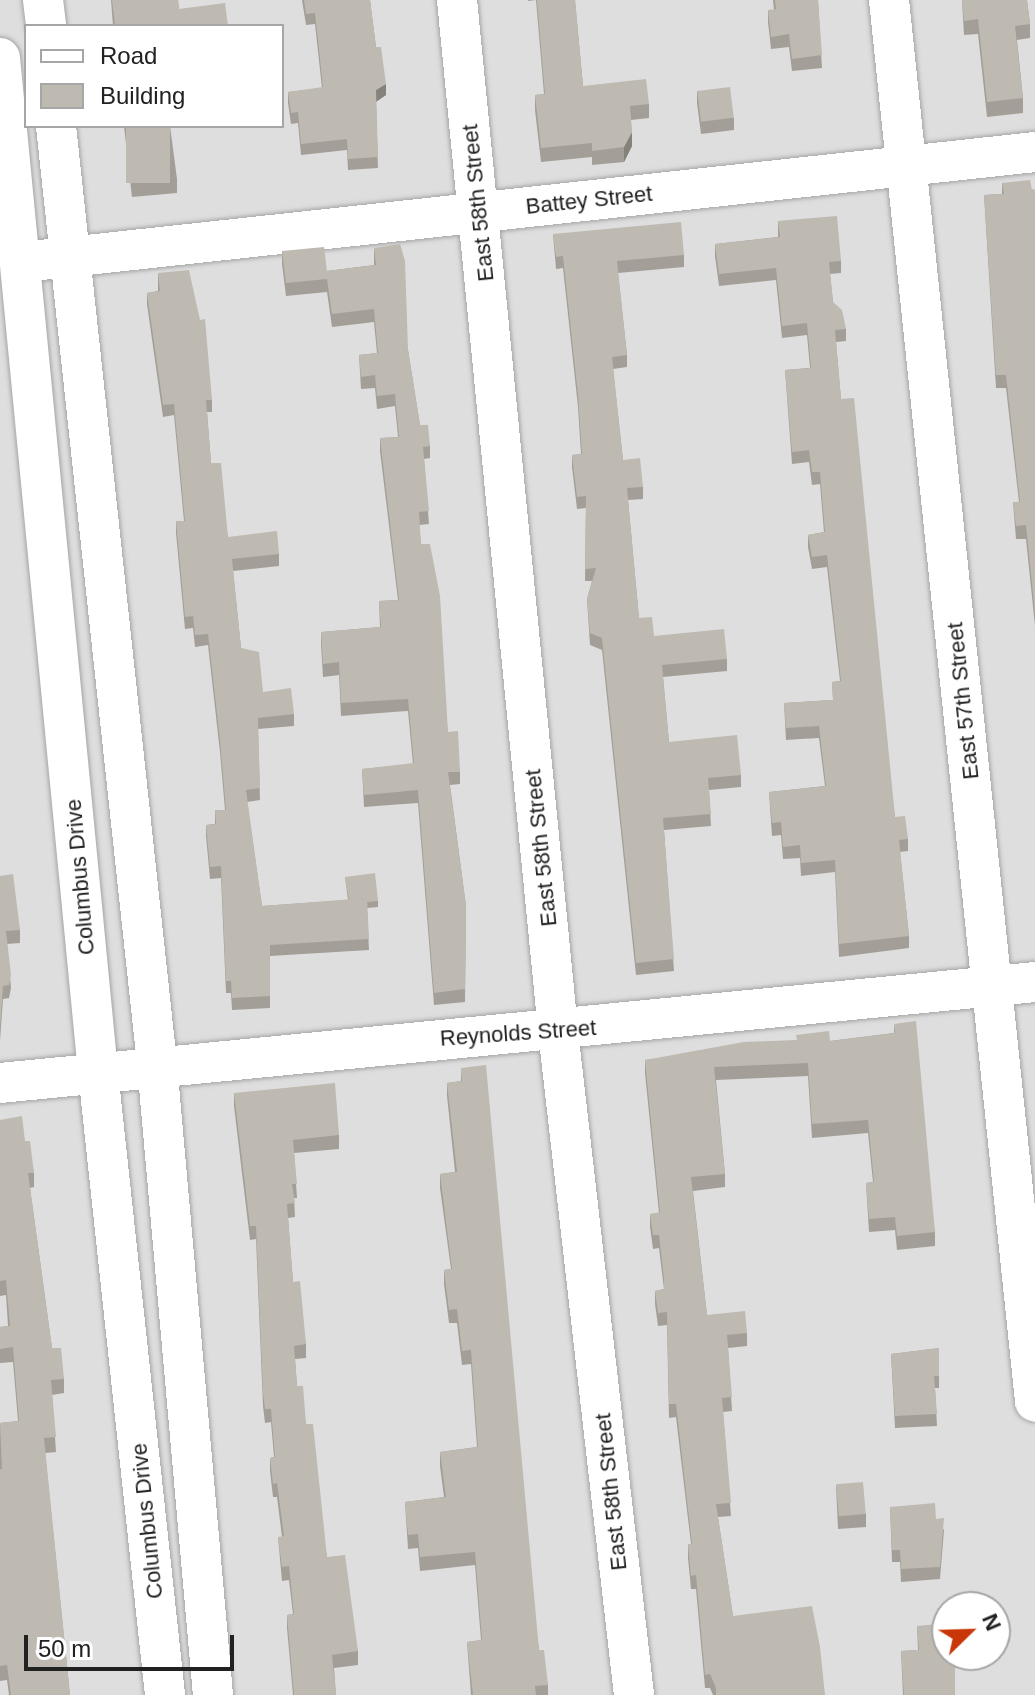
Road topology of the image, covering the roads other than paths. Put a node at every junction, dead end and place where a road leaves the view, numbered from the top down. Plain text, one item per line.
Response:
1 (43, 0) edge
2 (457, 0) edge
3 (889, 0) edge
4 (46, 24) edge
5 (0, 58) edge
6 (56, 128) edge
7 (1035, 152) edge
8 (906, 166) junction
9 (479, 213) junction
10 (68, 257) junction
11 (11, 264) edge
12 (1035, 982) edge
13 (994, 986) junction
14 (558, 1031) junction
15 (157, 1064) junction
16 (98, 1072) junction
17 (0, 1083) edge
18 (1035, 1401) edge
19 (165, 1695) edge
20 (213, 1695) edge
21 (634, 1695) edge

1 - 4 street
2 - 9 street, East 58th Street
3 - 8 street, East 57th Street
5 - 11 street, Columbus Drive
6 - 10 street
7 - 8 street, Battey Street
8 - 9 street, Battey Street
8 - 13 street, East 57th Street
9 - 10 street, Battey Street
9 - 14 street, East 58th Street
10 - 11 street, Battey Street
10 - 15 street
11 - 16 street, Columbus Drive
12 - 13 street, Reynolds Street
13 - 14 street, Reynolds Street
13 - 18 street, East 57th Street
14 - 15 street, Reynolds Street
14 - 21 street, East 58th Street
15 - 16 street, Reynolds Street
15 - 20 street
16 - 17 street, Reynolds Street
16 - 19 street, Columbus Drive

